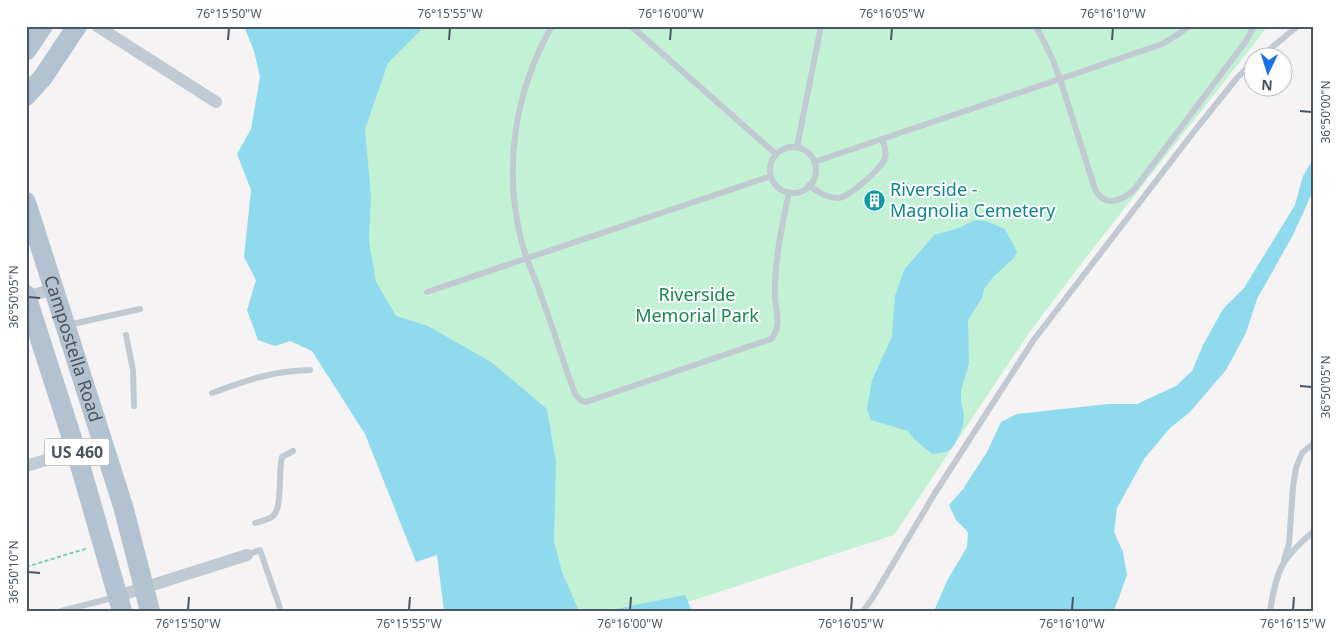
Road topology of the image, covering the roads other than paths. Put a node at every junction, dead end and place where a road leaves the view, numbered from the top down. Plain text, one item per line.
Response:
1 (43, 26) edge
2 (77, 26) edge
3 (97, 26) edge
4 (552, 26) edge
5 (631, 26) edge
6 (822, 26) edge
7 (1036, 26) edge
8 (1189, 26) edge
9 (1254, 26) edge
10 (1298, 26) edge
11 (1271, 48) edge
12 (26, 51) edge
13 (1242, 73) edge
14 (1060, 79) junction
15 (26, 96) edge
16 (216, 102) dead end
17 (882, 139) junction
18 (797, 147) junction
19 (776, 154) junction
20 (814, 162) junction
21 (771, 176) junction
22 (809, 186) junction
23 (790, 192) junction
24 (26, 202) edge
25 (527, 260) junction
26 (54, 289) junction
27 (427, 292) dead end
28 (27, 296) edge
29 (140, 310) dead end
30 (66, 326) junction
31 (126, 335) dead end
32 (310, 370) dead end
33 (212, 393) dead end
34 (134, 406) dead end
35 (1314, 443) edge
36 (76, 451) junction
37 (294, 451) dead end
38 (26, 466) edge
39 (254, 523) dead end
40 (1314, 531) edge
41 (247, 555) joint
42 (1284, 560) junction
43 (145, 588) junction
44 (120, 603) edge
45 (61, 611) edge
46 (150, 611) edge
47 (281, 611) edge
48 (863, 611) edge
49 (1270, 611) edge

1 - 12 main road
2 - 15 main road
3 - 16 street
4 - 25 lane
5 - 19 lane
6 - 18 lane
7 - 14 lane
8 - 14 lane
9 - 14 lane
10 - 11 lane
13 - 48 lane
14 - 17 lane
17 - 20 lane
17 - 22 lane
18 - 19 lane
18 - 20 lane
19 - 21 lane
20 - 22 lane
21 - 23 lane
21 - 25 lane
22 - 23 lane
23 - 25 lane
24 - 26 main road, Campostella Road / US 460
25 - 27 lane
26 - 28 street
26 - 30 main road, Campostella Road / US 460
28 - 36 main road, Campostella Road / US 460
29 - 30 lane
30 - 43 main road, Campostella Road / US 460
31 - 34 lane
32 - 33 lane
35 - 42 lane
36 - 38 street
36 - 44 main road, Campostella Road / US 460
37 - 39 lane
40 - 42 lane
41 - 43 street
41 - 47 lane
42 - 49 lane
43 - 44 street
43 - 46 main road, Campostella Road / US 460
44 - 45 lane

